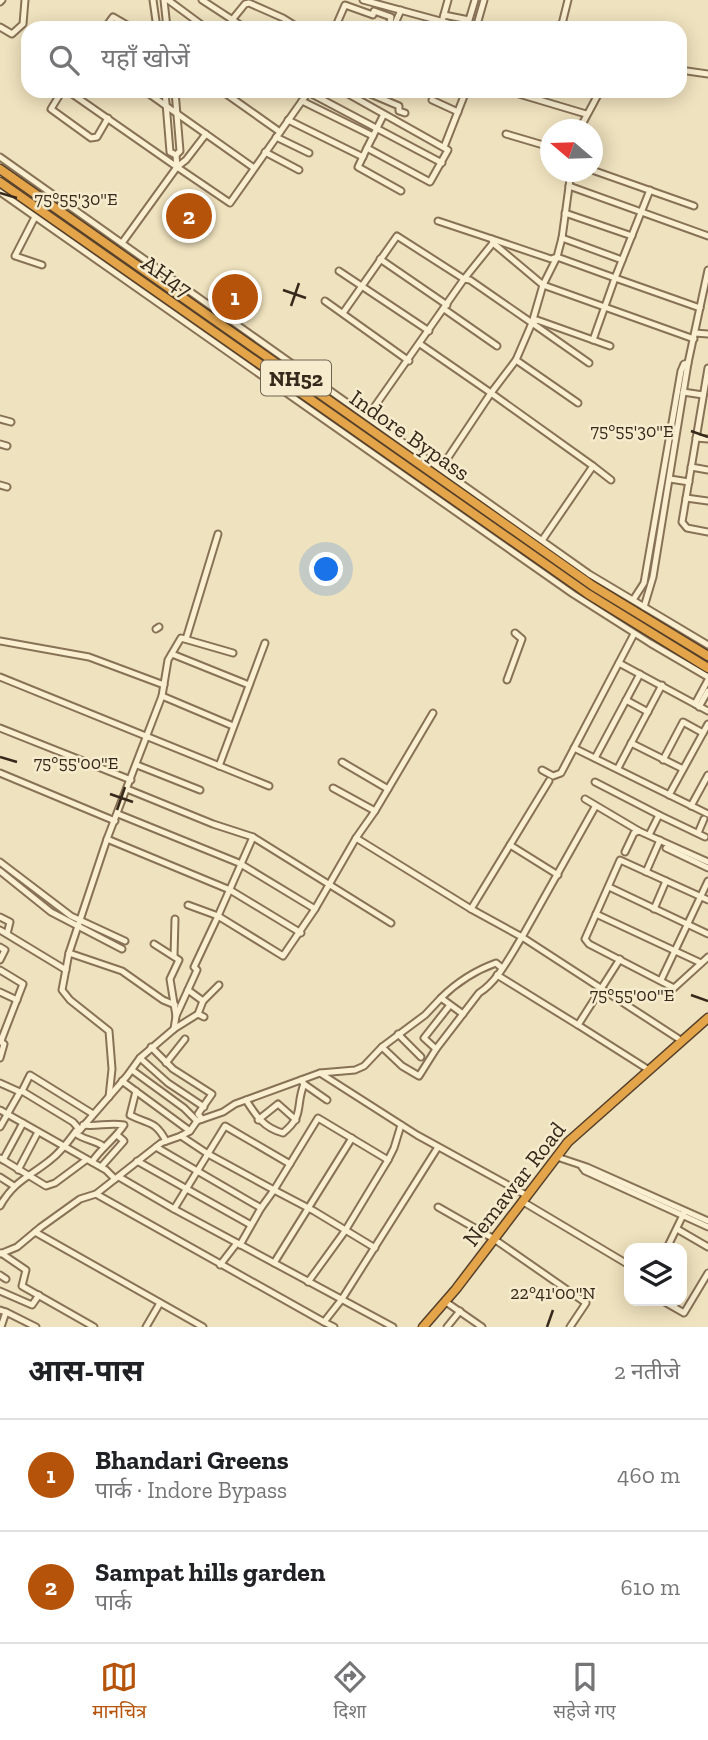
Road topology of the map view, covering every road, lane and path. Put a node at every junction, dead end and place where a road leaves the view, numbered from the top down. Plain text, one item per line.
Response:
1 (25, 0) edge
2 (153, 0) edge
3 (166, 0) edge
4 (202, 0) edge
5 (397, 0) edge
6 (448, 0) edge
7 (475, 0) edge
8 (484, 0) edge
9 (568, 0) edge
10 (366, 1) edge
11 (394, 8) junction
12 (401, 10) junction
13 (366, 12) junction
14 (443, 18) junction
15 (232, 20) joint
16 (23, 21) edge
17 (157, 21) edge
18 (167, 21) edge
19 (196, 21) edge
20 (288, 21) edge
21 (338, 21) edge
22 (392, 21) edge
23 (395, 21) edge
24 (450, 21) edge
25 (478, 21) edge
26 (563, 21) edge
27 (21, 26) edge
28 (0, 27) edge
29 (687, 71) edge
30 (708, 74) edge
31 (57, 98) edge
32 (78, 98) edge
33 (156, 98) edge
34 (165, 98) edge
35 (176, 98) edge
36 (231, 98) edge
37 (304, 98) edge
38 (311, 98) edge
39 (312, 98) edge
40 (355, 98) edge
41 (363, 98) edge
42 (381, 98) edge
43 (463, 98) edge
44 (532, 98) edge
45 (596, 98) edge
46 (432, 100) dead end
47 (361, 102) junction
48 (166, 105) junction
49 (458, 112) junction
50 (177, 113) junction
51 (405, 113) dead end
52 (384, 114) junction
53 (586, 114) junction
54 (108, 118) junction
55 (584, 119) edge
56 (288, 120) junction
57 (377, 128) junction
58 (206, 134) junction
59 (278, 134) junction
60 (506, 134) dead end
61 (373, 136) junction
62 (540, 144) edge
63 (444, 147) junction
64 (367, 148) junction
65 (265, 152) junction
66 (309, 153) dead end
67 (176, 155) junction
68 (0, 157) edge
69 (363, 157) junction
70 (442, 163) junction
71 (177, 167) junction
72 (254, 168) junction
73 (0, 169) edge
74 (299, 170) dead end
75 (603, 174) edge
76 (0, 182) edge
77 (570, 182) edge
78 (569, 186) junction
79 (650, 190) junction
80 (401, 191) dead end
81 (0, 192) edge
82 (694, 206) dead end
83 (565, 213) junction
84 (640, 213) junction
85 (35, 217) junction
86 (438, 221) dead end
87 (632, 236) junction
88 (708, 236) edge
89 (562, 238) junction
90 (493, 241) junction
91 (122, 243) junction
92 (557, 257) junction
93 (380, 259) junction
94 (622, 260) junction
95 (42, 265) dead end
96 (708, 270) edge
97 (339, 271) dead end
98 (615, 278) junction
99 (464, 279) junction
100 (362, 285) junction
101 (543, 285) junction
102 (707, 288) edge
103 (326, 301) dead end
104 (446, 307) junction
105 (604, 309) junction
106 (699, 309) junction
107 (342, 313) junction
108 (708, 313) edge
109 (532, 323) junction
110 (429, 331) junction
111 (708, 334) edge
112 (695, 336) junction
113 (593, 340) junction
114 (420, 344) junction
115 (497, 346) dead end
116 (610, 346) dead end
117 (516, 360) junction
118 (409, 361) junction
119 (589, 363) dead end
120 (688, 363) junction
121 (708, 368) edge
122 (707, 383) edge
123 (683, 392) junction
124 (491, 394) junction
125 (703, 395) junction
126 (578, 403) dead end
127 (701, 409) junction
128 (708, 410) edge
129 (368, 416) junction
130 (0, 419) edge
131 (11, 422) dead end
132 (696, 438) junction
133 (708, 439) edge
134 (0, 444) edge
135 (7, 446) dead end
136 (593, 466) junction
137 (691, 467) junction
138 (441, 468) junction
139 (708, 470) edge
140 (670, 479) junction
141 (611, 480) dead end
142 (689, 482) junction
143 (0, 485) edge
144 (7, 488) dead end
145 (686, 498) junction
146 (708, 501) edge
147 (708, 532) edge
148 (218, 534) dead end
149 (543, 539) junction
150 (642, 587) junction
151 (650, 589) junction
152 (591, 590) junction
153 (633, 600) junction
154 (644, 607) junction
155 (629, 615) junction
156 (515, 633) dead end
157 (634, 634) junction
158 (186, 639) junction
159 (0, 641) edge
160 (265, 643) dead end
161 (708, 645) edge
162 (233, 653) dead end
163 (172, 654) junction
164 (708, 656) edge
165 (619, 663) junction
166 (708, 668) edge
167 (640, 674) junction
168 (0, 677) edge
169 (708, 678) edge
170 (507, 680) dead end
171 (164, 685) junction
172 (249, 685) junction
173 (662, 685) junction
174 (708, 691) edge
175 (162, 696) junction
176 (626, 700) junction
177 (697, 706) junction
178 (648, 712) junction
179 (708, 712) edge
180 (433, 713) dead end
181 (708, 724) edge
182 (233, 726) junction
183 (0, 728) edge
184 (705, 736) edge
185 (148, 737) junction
186 (631, 743) junction
187 (574, 748) junction
188 (595, 758) junction
189 (663, 760) junction
190 (341, 762) dead end
191 (137, 765) junction
192 (219, 766) junction
193 (618, 768) junction
194 (683, 769) junction
195 (542, 770) dead end
196 (0, 772) edge
197 (708, 775) edge
198 (131, 780) junction
199 (549, 781) dead end
200 (595, 782) dead end
201 (269, 786) dead end
202 (705, 786) edge
203 (332, 788) dead end
204 (127, 789) junction
205 (388, 789) junction
206 (200, 790) dead end
207 (669, 795) junction
208 (585, 799) dead end
209 (691, 806) junction
210 (595, 807) dead end
211 (375, 810) junction
212 (659, 815) junction
213 (116, 817) junction
214 (706, 817) edge
215 (639, 831) junction
216 (698, 833) junction
217 (649, 835) junction
218 (253, 837) junction
219 (705, 837) dead end
220 (356, 838) junction
221 (107, 839) junction
222 (660, 840) junction
223 (510, 845) junction
224 (666, 848) dead end
225 (625, 852) dead end
226 (0, 862) edge
227 (708, 862) edge
228 (239, 863) junction
229 (708, 868) edge
230 (0, 871) edge
231 (646, 872) junction
232 (558, 874) junction
233 (666, 881) junction
234 (708, 881) edge
235 (330, 884) junction
236 (609, 887) junction
237 (230, 890) junction
238 (701, 896) junction
239 (708, 900) edge
240 (188, 905) dead end
241 (316, 909) junction
242 (471, 909) junction
243 (654, 909) junction
244 (596, 914) junction
245 (218, 916) junction
246 (0, 917) edge
247 (175, 919) dead end
248 (78, 923) junction
249 (391, 923) dead end
250 (688, 925) junction
251 (0, 930) edge
252 (7, 933) junction
253 (301, 933) junction
254 (708, 934) edge
255 (522, 937) junction
256 (125, 941) dead end
257 (153, 944) dead end
258 (0, 947) edge
259 (122, 949) dead end
260 (674, 952) junction
261 (69, 953) junction
262 (174, 956) junction
263 (708, 957) edge
264 (620, 959) junction
265 (0, 960) edge
266 (701, 963) junction
267 (502, 968) junction
268 (0, 970) edge
269 (66, 970) junction
270 (497, 975) junction
271 (661, 980) junction
272 (219, 985) dead end
273 (600, 988) junction
274 (188, 990) junction
275 (0, 992) edge
276 (441, 998) junction
277 (17, 1000) junction
278 (204, 1001) junction
279 (175, 1005) junction
280 (450, 1005) junction
281 (463, 1014) junction
282 (0, 1016) edge
283 (176, 1016) junction
284 (708, 1020) edge
285 (9, 1021) junction
286 (412, 1025) junction
287 (578, 1025) junction
288 (174, 1029) junction
289 (398, 1034) junction
290 (1, 1038) edge
291 (424, 1038) junction
292 (185, 1039) dead end
293 (682, 1041) junction
294 (382, 1046) junction
295 (151, 1047) junction
296 (436, 1049) junction
297 (421, 1057) dead end
298 (0, 1058) edge
299 (140, 1058) junction
300 (166, 1063) junction
301 (132, 1070) junction
302 (649, 1070) junction
303 (320, 1073) junction
304 (122, 1082) junction
305 (303, 1082) junction
306 (0, 1083) edge
307 (136, 1091) junction
308 (21, 1092) junction
309 (109, 1097) junction
310 (246, 1100) junction
311 (327, 1100) dead end
312 (204, 1107) junction
313 (0, 1110) edge
314 (7, 1114) junction
315 (93, 1114) junction
316 (200, 1120) junction
317 (258, 1120) junction
318 (296, 1120) junction
319 (23, 1123) junction
320 (401, 1125) junction
321 (0, 1127) edge
322 (79, 1129) junction
323 (190, 1131) junction
324 (38, 1132) junction
325 (117, 1135) junction
326 (181, 1136) junction
327 (352, 1138) junction
328 (166, 1142) junction
329 (64, 1146) junction
330 (103, 1146) junction
331 (156, 1147) junction
332 (438, 1147) junction
333 (208, 1154) junction
334 (557, 1157) junction
335 (2, 1159) edge
336 (388, 1160) junction
337 (89, 1161) junction
338 (137, 1161) junction
339 (290, 1164) junction
340 (101, 1167) junction
341 (18, 1170) junction
342 (198, 1171) junction
343 (27, 1175) junction
344 (0, 1177) edge
345 (117, 1178) junction
346 (14, 1186) junction
347 (188, 1189) junction
348 (274, 1190) junction
349 (96, 1194) junction
350 (3, 1195) edge
351 (525, 1199) junction
352 (0, 1206) edge
353 (438, 1207) dead end
354 (261, 1208) junction
355 (308, 1208) junction
356 (174, 1209) junction
357 (685, 1213) junction
358 (708, 1221) edge
359 (251, 1225) junction
360 (708, 1227) edge
361 (677, 1229) junction
362 (345, 1231) junction
363 (36, 1232) junction
364 (496, 1240) junction
365 (670, 1243) edge
366 (239, 1244) junction
367 (708, 1247) edge
368 (375, 1248) junction
369 (1, 1253) edge
370 (624, 1262) edge
371 (274, 1264) junction
372 (220, 1265) junction
373 (708, 1273) edge
374 (0, 1275) edge
375 (6, 1279) dead end
376 (308, 1283) junction
377 (0, 1291) edge
378 (39, 1296) junction
379 (342, 1299) junction
380 (160, 1303) junction
381 (448, 1303) junction
382 (672, 1306) edge
383 (3, 1311) edge
384 (460, 1311) junction
385 (324, 1322) junction
386 (1, 1327) edge
387 (36, 1327) edge
388 (94, 1327) edge
389 (146, 1327) edge
390 (203, 1327) edge
391 (334, 1327) edge
392 (394, 1327) edge
393 (423, 1327) edge
394 (430, 1327) edge
395 (447, 1327) edge
396 (482, 1327) edge
397 (570, 1327) edge

1 - 16 street
2 - 17 street
3 - 18 street
3 - 19 street
4 - 15 street
5 - 11 street
6 - 14 street
7 - 14 street
8 - 25 street
9 - 26 street
10 - 11 street
10 - 13 street
11 - 12 street
12 - 14 street
12 - 23 street
13 - 21 street
13 - 22 street
14 - 24 street
15 - 20 street
27 - 28 street
29 - 30 street
31 - 54 street
32 - 54 street
33 - 48 street
34 - 48 street
35 - 50 street
36 - 59 street
37 - 56 street
38 - 61 street
39 - 57 street
40 - 47 street
41 - 47 street
42 - 51 street
43 - 49 street
44 - 53 street
45 - 53 street
46 - 49 street
47 - 52 street
48 - 50 street
48 - 67 street
49 - 63 street
50 - 58 street
50 - 67 street
52 - 57 street
52 - 63 street
53 - 55 street
54 - 71 street
56 - 59 street
56 - 69 street
57 - 61 street
57 - 70 street
58 - 71 street
58 - 72 street
59 - 65 street
59 - 66 street
60 - 62 street
61 - 64 street
63 - 70 street
64 - 69 street
64 - 70 street
65 - 72 street
65 - 74 street
67 - 71 street
68 - 91 street
69 - 80 street
71 - 72 street
71 - 91 street
73 - 152 highway, Indore Bypass / NH52
75 - 79 street
76 - 152 highway, AH47 / NH52
77 - 78 street
78 - 83 street
78 - 84 street
79 - 82 street
79 - 84 street
81 - 85 street
83 - 87 street
83 - 89 street
84 - 87 street
84 - 88 street
85 - 95 street
85 - 152 street
86 - 90 street
87 - 94 street
89 - 92 street
89 - 94 street
90 - 92 street
90 - 99 street
90 - 101 street
91 - 129 street
92 - 98 street
92 - 101 street
93 - 99 street
93 - 100 street
93 - 104 street
94 - 98 street
96 - 102 street
97 - 100 street
98 - 105 street
98 - 106 street
99 - 104 street
99 - 109 street
100 - 107 street
100 - 110 street
101 - 105 street
101 - 109 street
102 - 106 street
103 - 107 street
104 - 110 street
104 - 115 street
105 - 112 street
105 - 113 street
106 - 108 street
106 - 112 street
107 - 118 street
109 - 113 street
109 - 117 street
109 - 119 street
110 - 114 street
111 - 112 street
112 - 120 street
113 - 116 street
114 - 118 street
114 - 124 street
117 - 124 street
117 - 126 street
118 - 129 street
120 - 123 street
120 - 150 street
121 - 122 street
122 - 125 street
123 - 125 street
123 - 140 street
124 - 136 street
124 - 138 street
125 - 127 street
127 - 128 street
127 - 132 street
129 - 138 street
130 - 131 street
132 - 133 street
132 - 137 street
134 - 135 street
136 - 141 street
136 - 149 street
137 - 139 street
137 - 142 street
138 - 149 street
140 - 142 street
140 - 151 street
142 - 145 street
143 - 144 street
145 - 146 street
145 - 147 street
148 - 158 street
149 - 152 street
150 - 151 street
150 - 153 street
151 - 154 street
152 - 153 street
152 - 155 highway, NH52
152 - 157 street
153 - 154 street
154 - 161 street
155 - 164 highway, NH52
155 - 166 highway, NH52
156 - 170 street
157 - 165 street
157 - 169 street
158 - 162 street
158 - 163 street
159 - 171 street
160 - 172 street
163 - 171 street
163 - 172 street
165 - 167 street
165 - 187 street
167 - 173 street
167 - 176 street
168 - 185 street
169 - 177 street
171 - 175 street
172 - 182 street
173 - 177 street
173 - 178 street
174 - 177 street
175 - 182 street
175 - 185 street
176 - 178 street
176 - 188 street
177 - 179 street
178 - 186 street
180 - 205 street
181 - 184 street
182 - 192 street
183 - 198 street
184 - 189 street
184 - 194 street
185 - 191 street
185 - 192 street
186 - 189 street
186 - 193 street
187 - 188 street
187 - 195 street
188 - 193 street
189 - 194 street
190 - 205 street
191 - 198 street
191 - 206 street
192 - 201 street
193 - 207 street
194 - 207 street
196 - 213 street
197 - 202 street
198 - 204 street
199 - 223 street
200 - 212 street
202 - 209 street
203 - 211 street
204 - 213 street
204 - 218 street
205 - 211 street
207 - 209 street
208 - 215 street
209 - 214 street
210 - 232 street
211 - 220 street
212 - 216 street
212 - 217 street
213 - 221 street
213 - 228 street
214 - 216 street
215 - 217 street
215 - 225 street
216 - 219 street
217 - 222 street
218 - 228 street
218 - 235 street
220 - 235 street
220 - 242 street
221 - 237 street
221 - 248 street
222 - 227 street
222 - 231 street
223 - 232 street
223 - 242 street
224 - 229 street
226 - 248 street
228 - 237 street
228 - 241 street
230 - 248 street
231 - 233 street
231 - 236 street
232 - 255 street
233 - 238 street
233 - 243 street
234 - 238 street
235 - 241 street
235 - 249 street
236 - 243 street
236 - 244 street
237 - 245 street
237 - 253 street
238 - 239 street
238 - 250 street
240 - 245 street
241 - 253 street
242 - 255 street
243 - 250 street
244 - 260 street
244 - 264 street
245 - 253 street
245 - 274 street
246 - 252 street
247 - 262 street
248 - 256 street
248 - 259 street
248 - 261 street
250 - 254 street
250 - 260 street
251 - 252 street
252 - 269 street
255 - 267 street
255 - 273 street
257 - 262 street
258 - 265 street
260 - 266 street
260 - 271 street
261 - 269 street
261 - 279 street
262 - 279 street
263 - 266 street
264 - 271 street
264 - 273 street
266 - 271 street
267 - 270 street
267 - 276 street
268 - 277 street
269 - 309 street
270 - 281 street
270 - 287 street
272 - 278 street
273 - 287 street
273 - 293 street
274 - 278 street
274 - 283 street
275 - 277 street
276 - 280 street
276 - 286 street
277 - 285 street
278 - 288 street
279 - 283 street
280 - 281 street
280 - 291 street
281 - 296 street
282 - 285 street
283 - 288 street
284 - 293 highway, Nemawar Road
284 - 334 highway, Nemawar Road
285 - 290 street
286 - 289 street
286 - 291 street
287 - 302 street
288 - 295 street
289 - 294 street
289 - 297 street
290 - 298 street
291 - 296 street
292 - 300 street
293 - 302 highway, Nemawar Road
294 - 296 street
294 - 303 street
295 - 299 street
295 - 300 street
299 - 301 street
299 - 312 street
300 - 312 street
301 - 304 street
301 - 316 street
302 - 334 highway, Nemawar Road
303 - 305 street
303 - 320 street
304 - 307 street
304 - 309 street
305 - 310 street
305 - 311 street
305 - 318 street
306 - 308 street
307 - 323 street
307 - 328 street
308 - 314 street
308 - 315 street
308 - 322 street
309 - 315 street
310 - 316 street
310 - 317 street
312 - 316 street
313 - 314 street
314 - 319 street
314 - 321 street
315 - 322 street
316 - 323 street
317 - 318 street
317 - 318 street
319 - 324 street
319 - 335 street
320 - 332 street
320 - 336 street
322 - 325 street
322 - 329 street
322 - 330 street
323 - 326 street
324 - 329 street
324 - 341 street
325 - 330 street
325 - 340 street
326 - 328 street
326 - 333 street
327 - 336 street
327 - 339 street
327 - 355 street
328 - 331 street
329 - 337 street
329 - 343 street
330 - 337 street
331 - 338 street
331 - 342 street
332 - 351 street
332 - 368 street
333 - 339 street
333 - 342 street
333 - 348 street
334 - 351 highway, Nemawar Road
334 - 357 street
335 - 341 street
336 - 362 street
337 - 340 street
337 - 343 street
338 - 345 street
338 - 347 street
339 - 348 street
340 - 345 street
341 - 343 street
342 - 347 street
342 - 354 street
343 - 346 street
344 - 346 street
345 - 349 street
345 - 356 street
346 - 350 street
347 - 356 street
347 - 359 street
348 - 354 street
348 - 355 street
349 - 363 street
349 - 372 street
350 - 352 street
351 - 364 highway, Nemawar Road
351 - 370 street
353 - 364 street
354 - 359 street
355 - 362 street
355 - 371 street
356 - 366 street
357 - 358 street
357 - 360 street
357 - 361 street
359 - 366 street
361 - 365 street
361 - 367 street
362 - 368 street
362 - 376 street
363 - 369 street
363 - 380 street
364 - 381 highway, Nemawar Road
364 - 397 street
366 - 371 street
366 - 372 street
368 - 379 street
369 - 378 street
371 - 376 street
372 - 385 street
373 - 382 street
374 - 375 street
376 - 379 street
377 - 378 street
378 - 388 street
379 - 385 street
379 - 392 street
380 - 389 street
380 - 390 street
381 - 384 street
381 - 393 highway, Nemawar Road
381 - 394 highway, Nemawar Road
383 - 386 street
383 - 387 street
384 - 395 street
384 - 396 street
385 - 391 street

